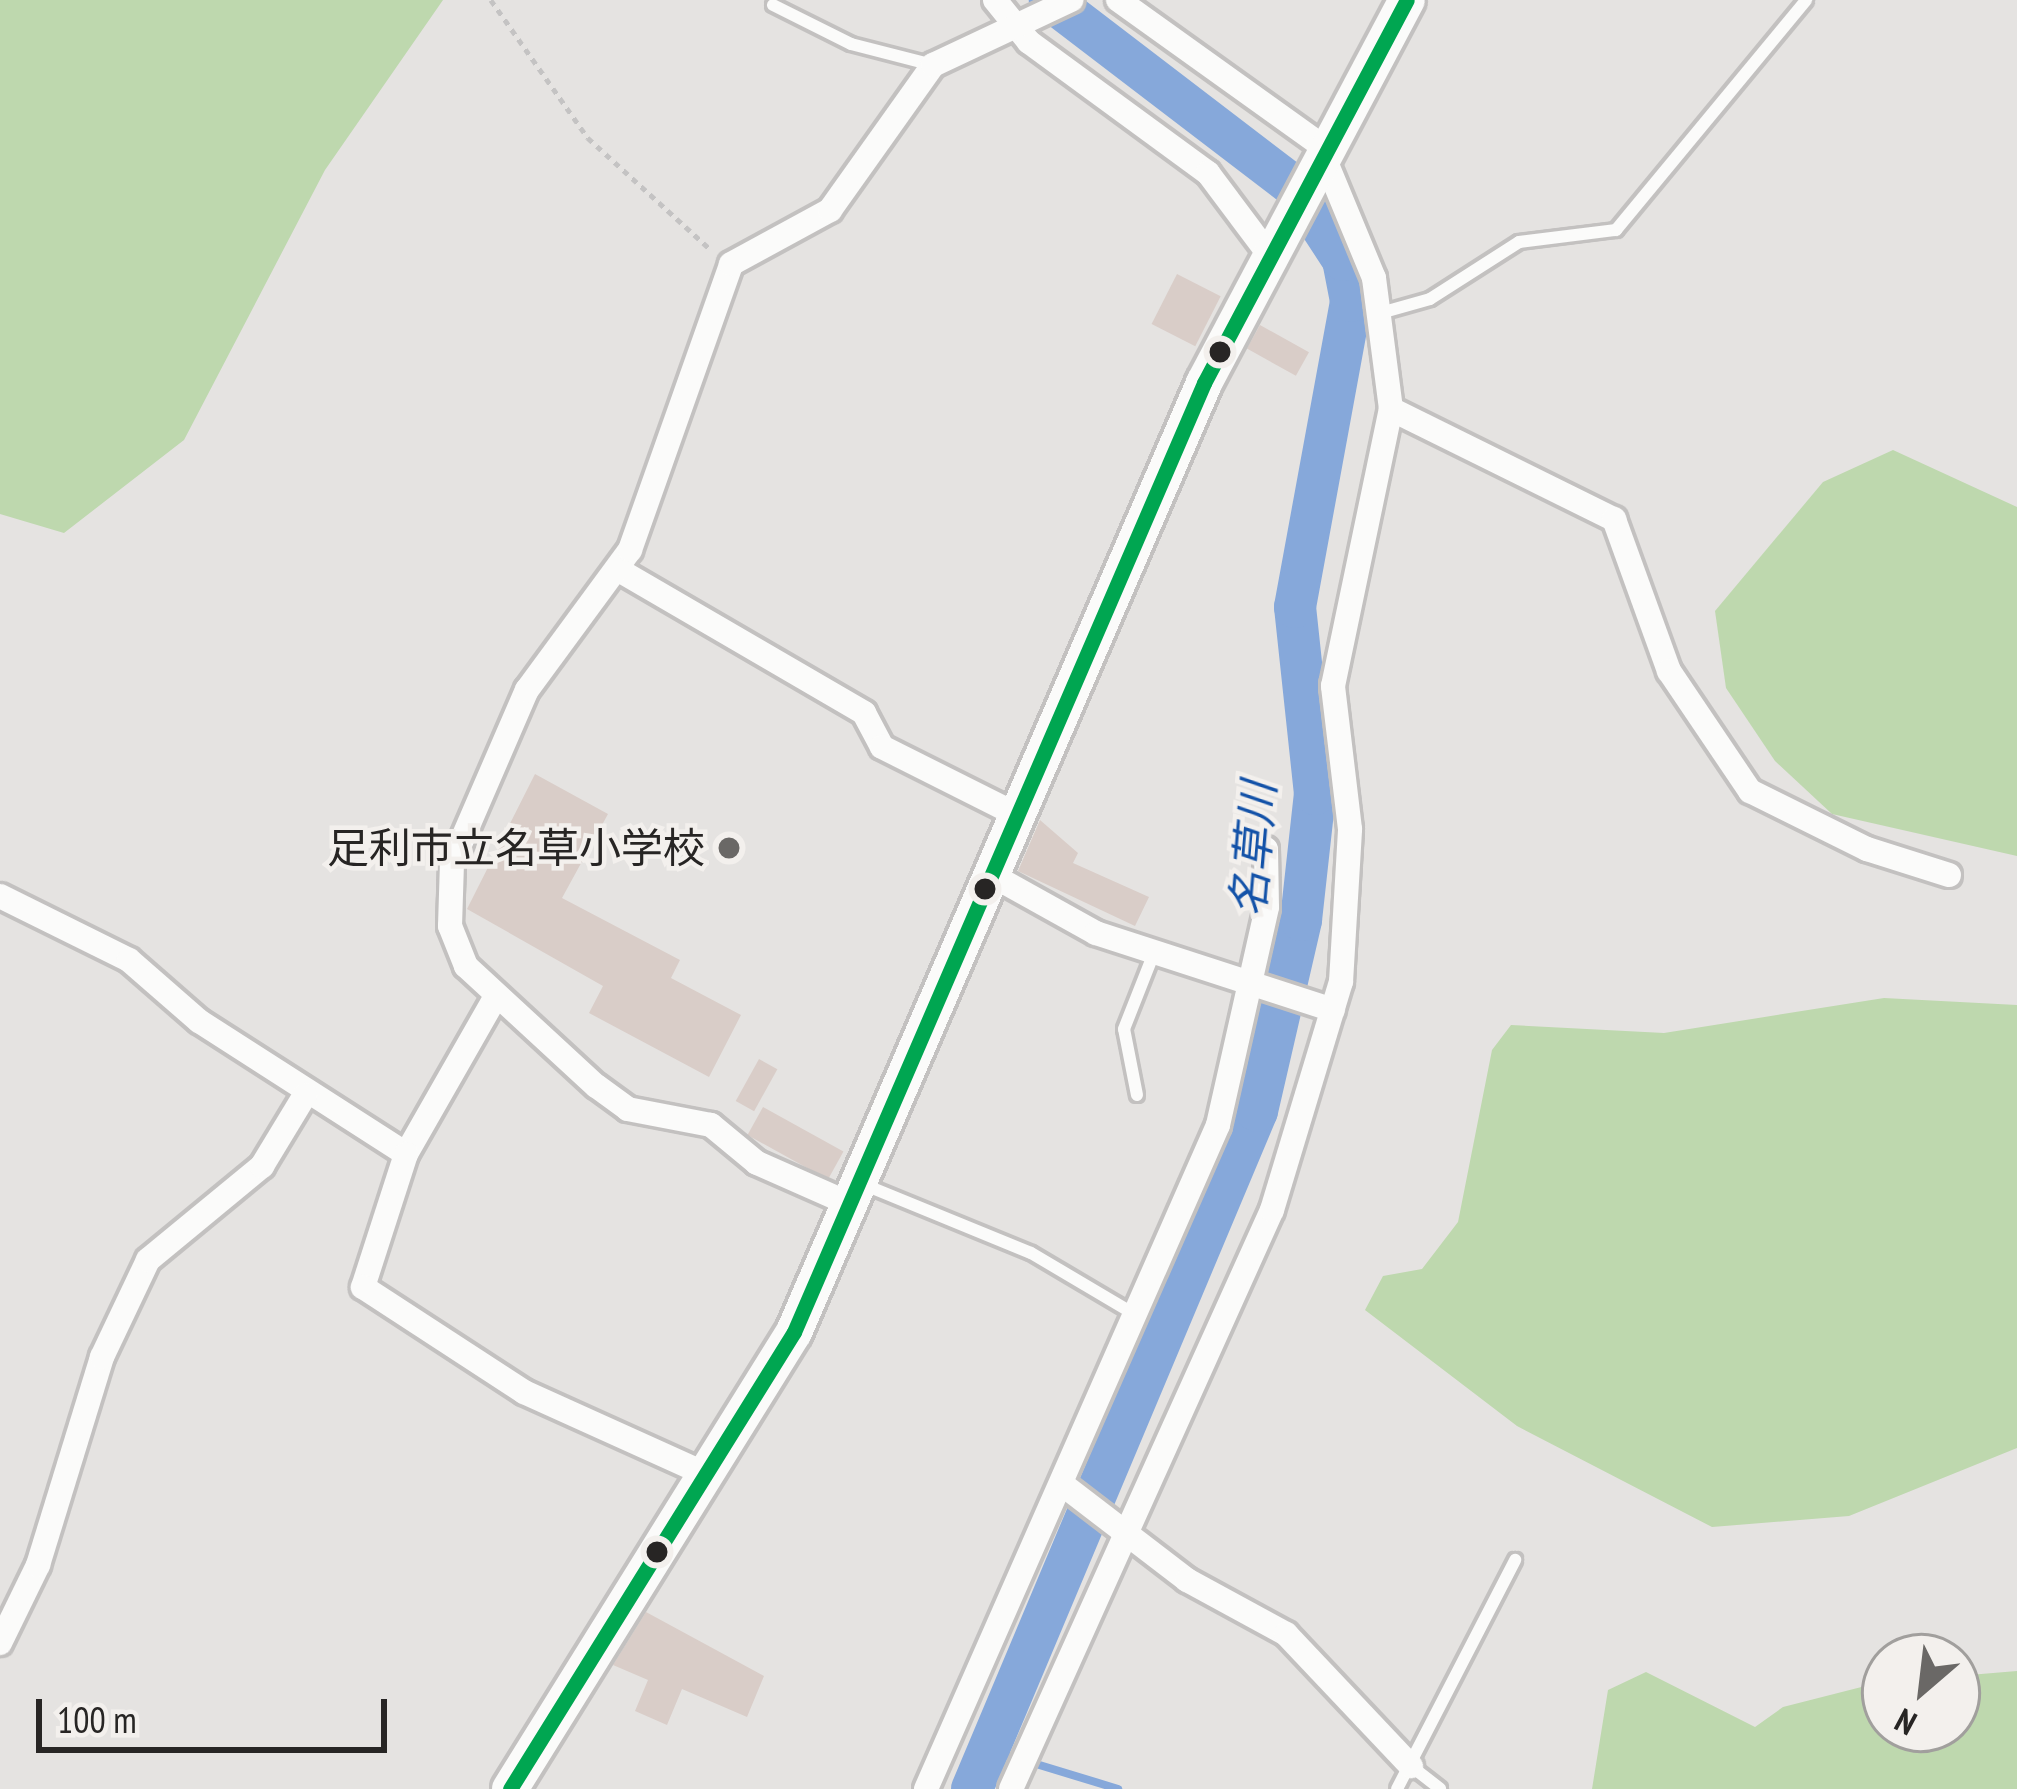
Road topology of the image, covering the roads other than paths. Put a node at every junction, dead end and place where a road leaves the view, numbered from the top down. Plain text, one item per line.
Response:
1 (995, 0) edge
2 (1072, 0) edge
3 (1118, 0) edge
4 (1407, 0) edge
5 (1806, 0) edge
6 (773, 5) dead end
7 (1022, 24) junction
8 (933, 64) junction
9 (1322, 162) junction
10 (1274, 250) junction
11 (1384, 312) junction
12 (1391, 409) junction
13 (617, 569) junction
14 (1015, 814) junction
15 (1266, 848) dead end
16 (990, 874) junction
17 (1949, 875) dead end
18 (0, 896) edge
19 (1154, 952) junction
20 (1256, 991) junction
21 (495, 998) junction
22 (1327, 1010) junction
23 (305, 1095) junction
24 (1137, 1095) dead end
25 (406, 1154) junction
26 (854, 1193) junction
27 (1134, 1314) junction
28 (710, 1476) junction
29 (1069, 1487) junction
30 (1121, 1528) junction
31 (1515, 1560) dead end
32 (0, 1643) edge
33 (1411, 1766) junction
34 (510, 1789) edge
35 (926, 1789) edge
36 (1011, 1789) edge
37 (1397, 1789) edge
38 (1440, 1789) edge

1 - 7 street
2 - 7 street
3 - 9 street
4 - 9 main road
5 - 11 lane
6 - 8 lane
7 - 8 street
7 - 10 street
8 - 13 street
9 - 10 main road
9 - 11 street
10 - 14 main road
11 - 12 street
12 - 17 street
12 - 22 street
13 - 14 street
13 - 21 street
14 - 16 main road
15 - 20 street
16 - 19 street
16 - 26 main road
18 - 23 street
19 - 20 street
19 - 24 lane
20 - 22 street
20 - 27 street
21 - 25 street
21 - 26 street
22 - 30 street
23 - 25 street
23 - 32 street
25 - 28 street
26 - 27 lane
26 - 28 main road
27 - 29 street
28 - 34 main road
29 - 30 street
29 - 35 street
30 - 33 street
30 - 36 street
31 - 33 lane
33 - 37 lane
33 - 38 lane

